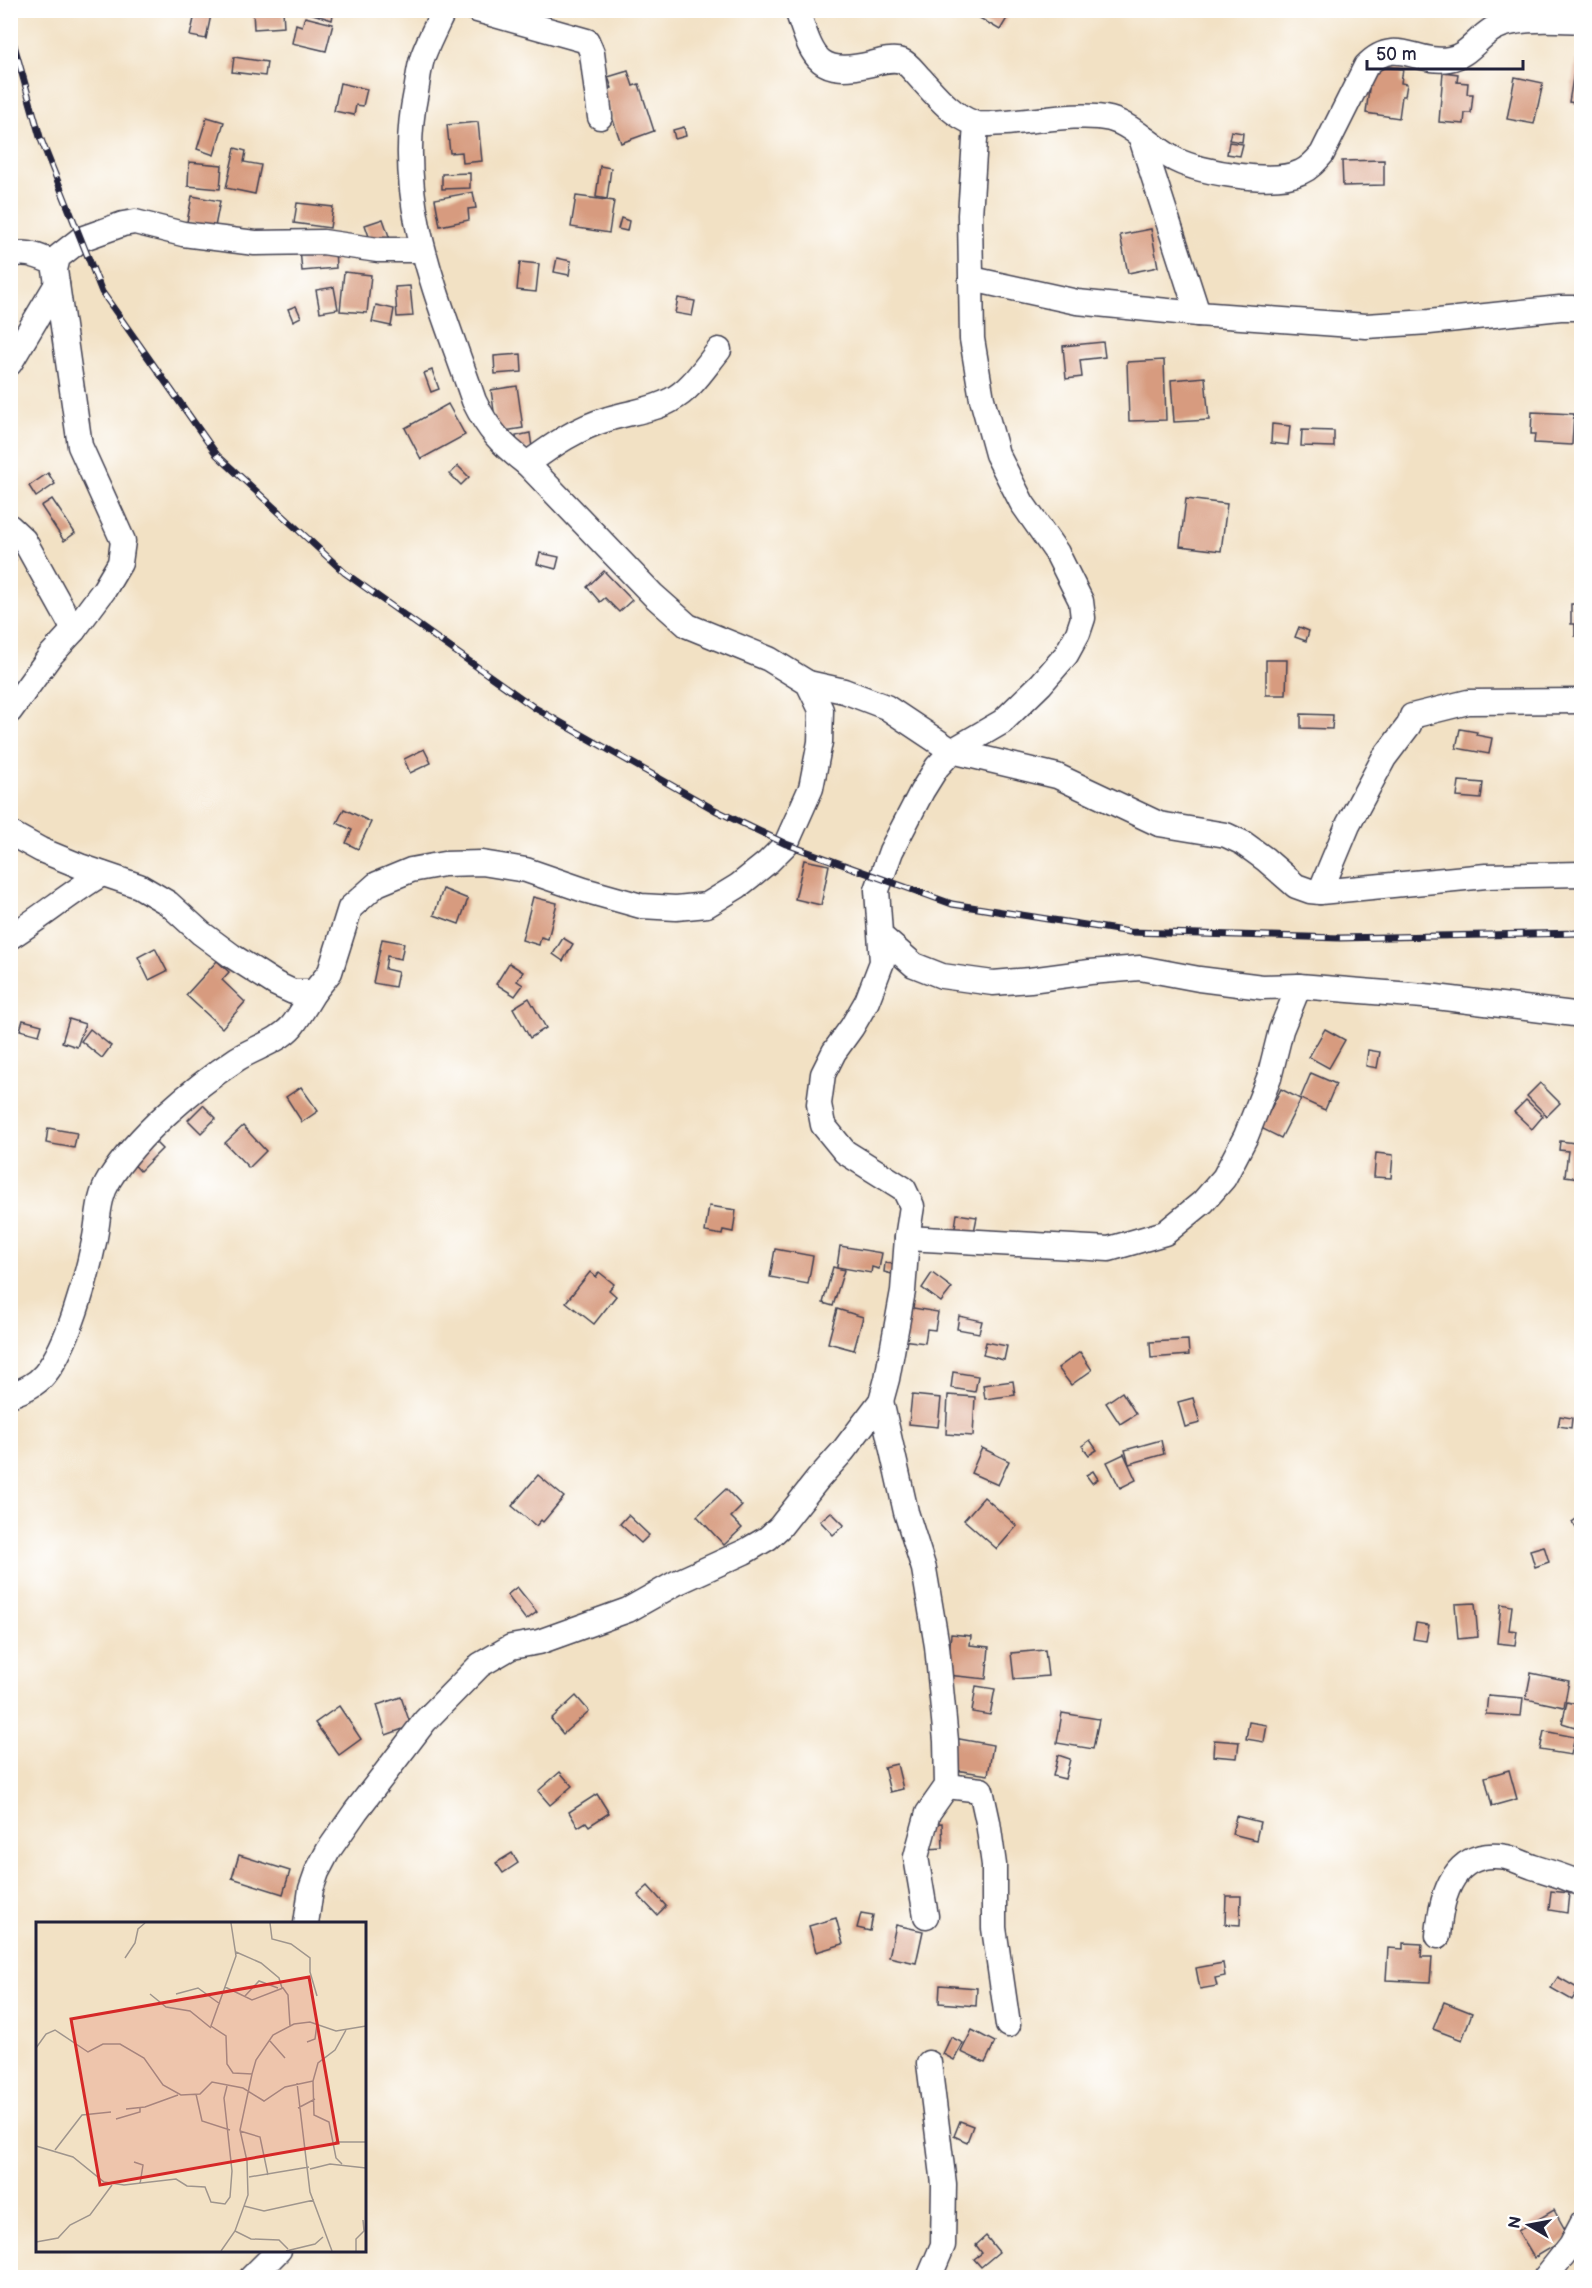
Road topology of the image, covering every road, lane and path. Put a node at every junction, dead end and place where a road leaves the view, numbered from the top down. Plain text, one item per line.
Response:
1 (444, 10) edge
2 (477, 10) edge
3 (797, 10) edge
4 (1581, 17) edge
5 (600, 117) dead end
6 (976, 124) junction
7 (1142, 138) junction
8 (422, 250) junction
9 (10, 256) edge
10 (56, 274) junction
11 (972, 279) junction
12 (1581, 308) edge
13 (1198, 314) junction
14 (719, 350) dead end
15 (10, 363) edge
16 (527, 464) junction
17 (10, 526) edge
18 (74, 630) junction
19 (808, 683) junction
20 (1581, 701) edge
21 (10, 711) edge
22 (952, 751) junction
23 (10, 833) edge
24 (102, 874) junction
25 (1581, 874) edge
26 (1320, 892) junction
27 (10, 937) edge
28 (882, 937) junction
29 (1299, 986) junction
30 (314, 992) junction
31 (1581, 1015) edge
32 (907, 1238) junction
33 (10, 1395) edge
34 (880, 1401) junction
35 (947, 1786) junction
36 (1581, 1884) edge
37 (926, 1916) dead end
38 (306, 1922) edge
39 (1438, 1936) dead end
40 (1008, 2025) dead end
41 (929, 2063) dead end
42 (1581, 2224) edge
43 (277, 2252) edge
44 (251, 2277) edge
45 (929, 2277) edge
46 (1545, 2277) edge

1 - 8 street
2 - 5 street
3 - 6 street
4 - 7 street
6 - 7 street
6 - 11 street
7 - 13 street
8 - 10 street
8 - 16 street
9 - 10 street
10 - 15 street
10 - 18 street
11 - 13 street
11 - 22 street
12 - 13 street
14 - 16 street
16 - 19 street
17 - 18 street
18 - 21 street
19 - 22 street
19 - 30 street
20 - 26 street
22 - 26 street
22 - 28 street
23 - 24 street
24 - 27 street
24 - 30 street
25 - 26 street
28 - 29 street
28 - 32 street
29 - 31 street
29 - 32 street
30 - 33 street
32 - 34 street
34 - 35 street
34 - 38 street
35 - 37 street
35 - 40 street
36 - 39 street
41 - 45 street
42 - 46 street
43 - 44 street

